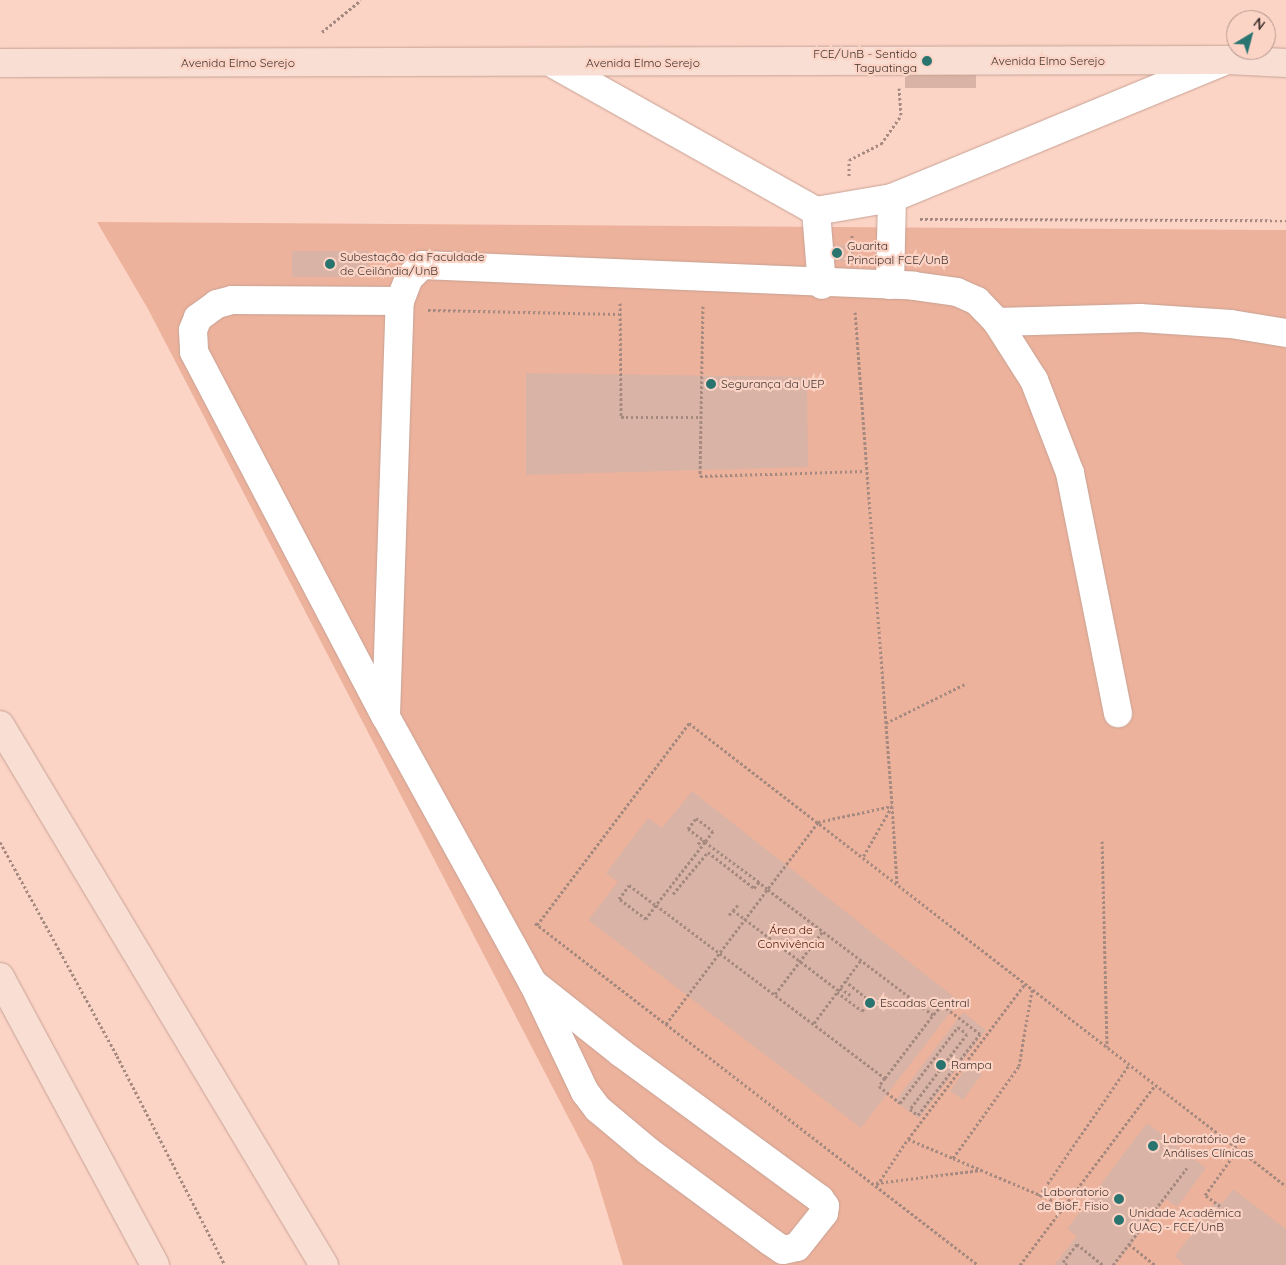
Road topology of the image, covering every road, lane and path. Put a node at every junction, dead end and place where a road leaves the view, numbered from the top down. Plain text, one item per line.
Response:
1 (1227, 60) junction
2 (0, 63) edge
3 (552, 63) junction
4 (38, 64) junction
5 (1286, 64) edge
6 (0, 75) edge
7 (898, 82) dead end
8 (850, 207) junction
9 (892, 209) junction
10 (816, 211) junction
11 (1286, 220) edge
12 (822, 285) junction
13 (853, 285) junction
14 (890, 285) junction
15 (694, 302) dead end
16 (629, 303) dead end
17 (411, 305) junction
18 (619, 314) junction
19 (997, 322) junction
20 (1286, 333) edge
21 (701, 417) junction
22 (864, 471) junction
23 (967, 683) dead end
24 (1118, 713) dead end
25 (386, 717) junction
26 (886, 723) junction
27 (0, 725) edge
28 (892, 806) junction
29 (818, 822) junction
30 (704, 841) junction
31 (1102, 841) dead end
32 (0, 842) edge
33 (698, 844) dead end
34 (863, 857) junction
35 (759, 882) junction
36 (897, 884) junction
37 (767, 889) junction
38 (673, 894) dead end
39 (656, 905) junction
40 (738, 905) dead end
41 (733, 910) junction
42 (730, 915) dead end
43 (744, 918) junction
44 (530, 919) dead end
45 (537, 925) junction
46 (823, 931) junction
47 (720, 952) junction
48 (861, 960) junction
49 (801, 961) junction
50 (0, 977) edge
51 (845, 981) junction
52 (534, 982) junction
53 (1025, 983) junction
54 (1032, 989) junction
55 (839, 990) junction
56 (775, 994) junction
57 (852, 996) dead end
58 (934, 1015) junction
59 (814, 1023) junction
60 (666, 1024) junction
61 (1107, 1047) junction
62 (1129, 1064) junction
63 (885, 1078) junction
64 (1155, 1085) junction
65 (908, 1139) junction
66 (1238, 1149) junction
67 (952, 1158) junction
68 (1187, 1168) dead end
69 (983, 1170) junction
70 (875, 1184) junction
71 (1286, 1186) edge
72 (887, 1192) dead end
73 (1038, 1196) junction
74 (1066, 1206) junction
75 (1220, 1206) dead end
76 (1129, 1244) junction
77 (155, 1265) edge
78 (226, 1265) edge
79 (324, 1265) edge
80 (978, 1265) edge
81 (1020, 1265) edge
82 (1067, 1265) edge
83 (1103, 1265) edge
84 (1113, 1265) edge
85 (1155, 1265) edge

1 - 3 main road, Avenida Elmo Serejo
1 - 5 main road, Avenida Elmo Serejo
1 - 9 lane
2 - 4 main road, Avenida Elmo Serejo
3 - 4 main road, Avenida Elmo Serejo
3 - 10 lane
4 - 6 main road
7 - 8 path
8 - 9 lane
8 - 10 lane
9 - 11 path
9 - 14 lane
10 - 12 lane
12 - 13 lane
12 - 17 lane
13 - 14 lane
13 - 22 path
14 - 19 lane
15 - 21 path
16 - 18 path
17 - 18 path
17 - 25 lane
17 - 25 lane
18 - 21 path
19 - 20 lane
19 - 24 lane
21 - 22 path
22 - 26 path
23 - 26 path
25 - 52 lane
26 - 28 path
27 - 79 main road
28 - 29 path
28 - 34 path
28 - 36 path
29 - 34 path
29 - 37 path
29 - 45 path
30 - 30 path
30 - 33 path
30 - 35 path
30 - 39 path
31 - 61 path
32 - 78 path
34 - 36 path
35 - 37 path
35 - 38 path
36 - 53 path
37 - 43 path
37 - 46 path
39 - 39 path
39 - 47 path
40 - 41 path
41 - 42 path
41 - 43 path
43 - 47 path
43 - 49 path
44 - 45 path
45 - 60 path
46 - 48 path
46 - 49 path
47 - 56 path
47 - 60 path
48 - 51 path
48 - 58 path
49 - 55 path
49 - 56 path
50 - 77 main road
51 - 55 path
51 - 55 path
52 - 52 lane
53 - 54 path
53 - 65 path
54 - 61 path
54 - 67 path
55 - 57 path
55 - 59 path
56 - 59 path
58 - 63 path
58 - 63 path
59 - 63 path
60 - 70 path
61 - 62 path
62 - 64 path
62 - 73 path
64 - 66 path
64 - 74 path
65 - 67 path
65 - 70 path
66 - 71 path
66 - 75 path
67 - 69 path
68 - 76 path
69 - 70 path
69 - 73 path
70 - 72 path
70 - 80 path
73 - 74 path
74 - 81 path
76 - 84 path
76 - 85 path
82 - 83 path

